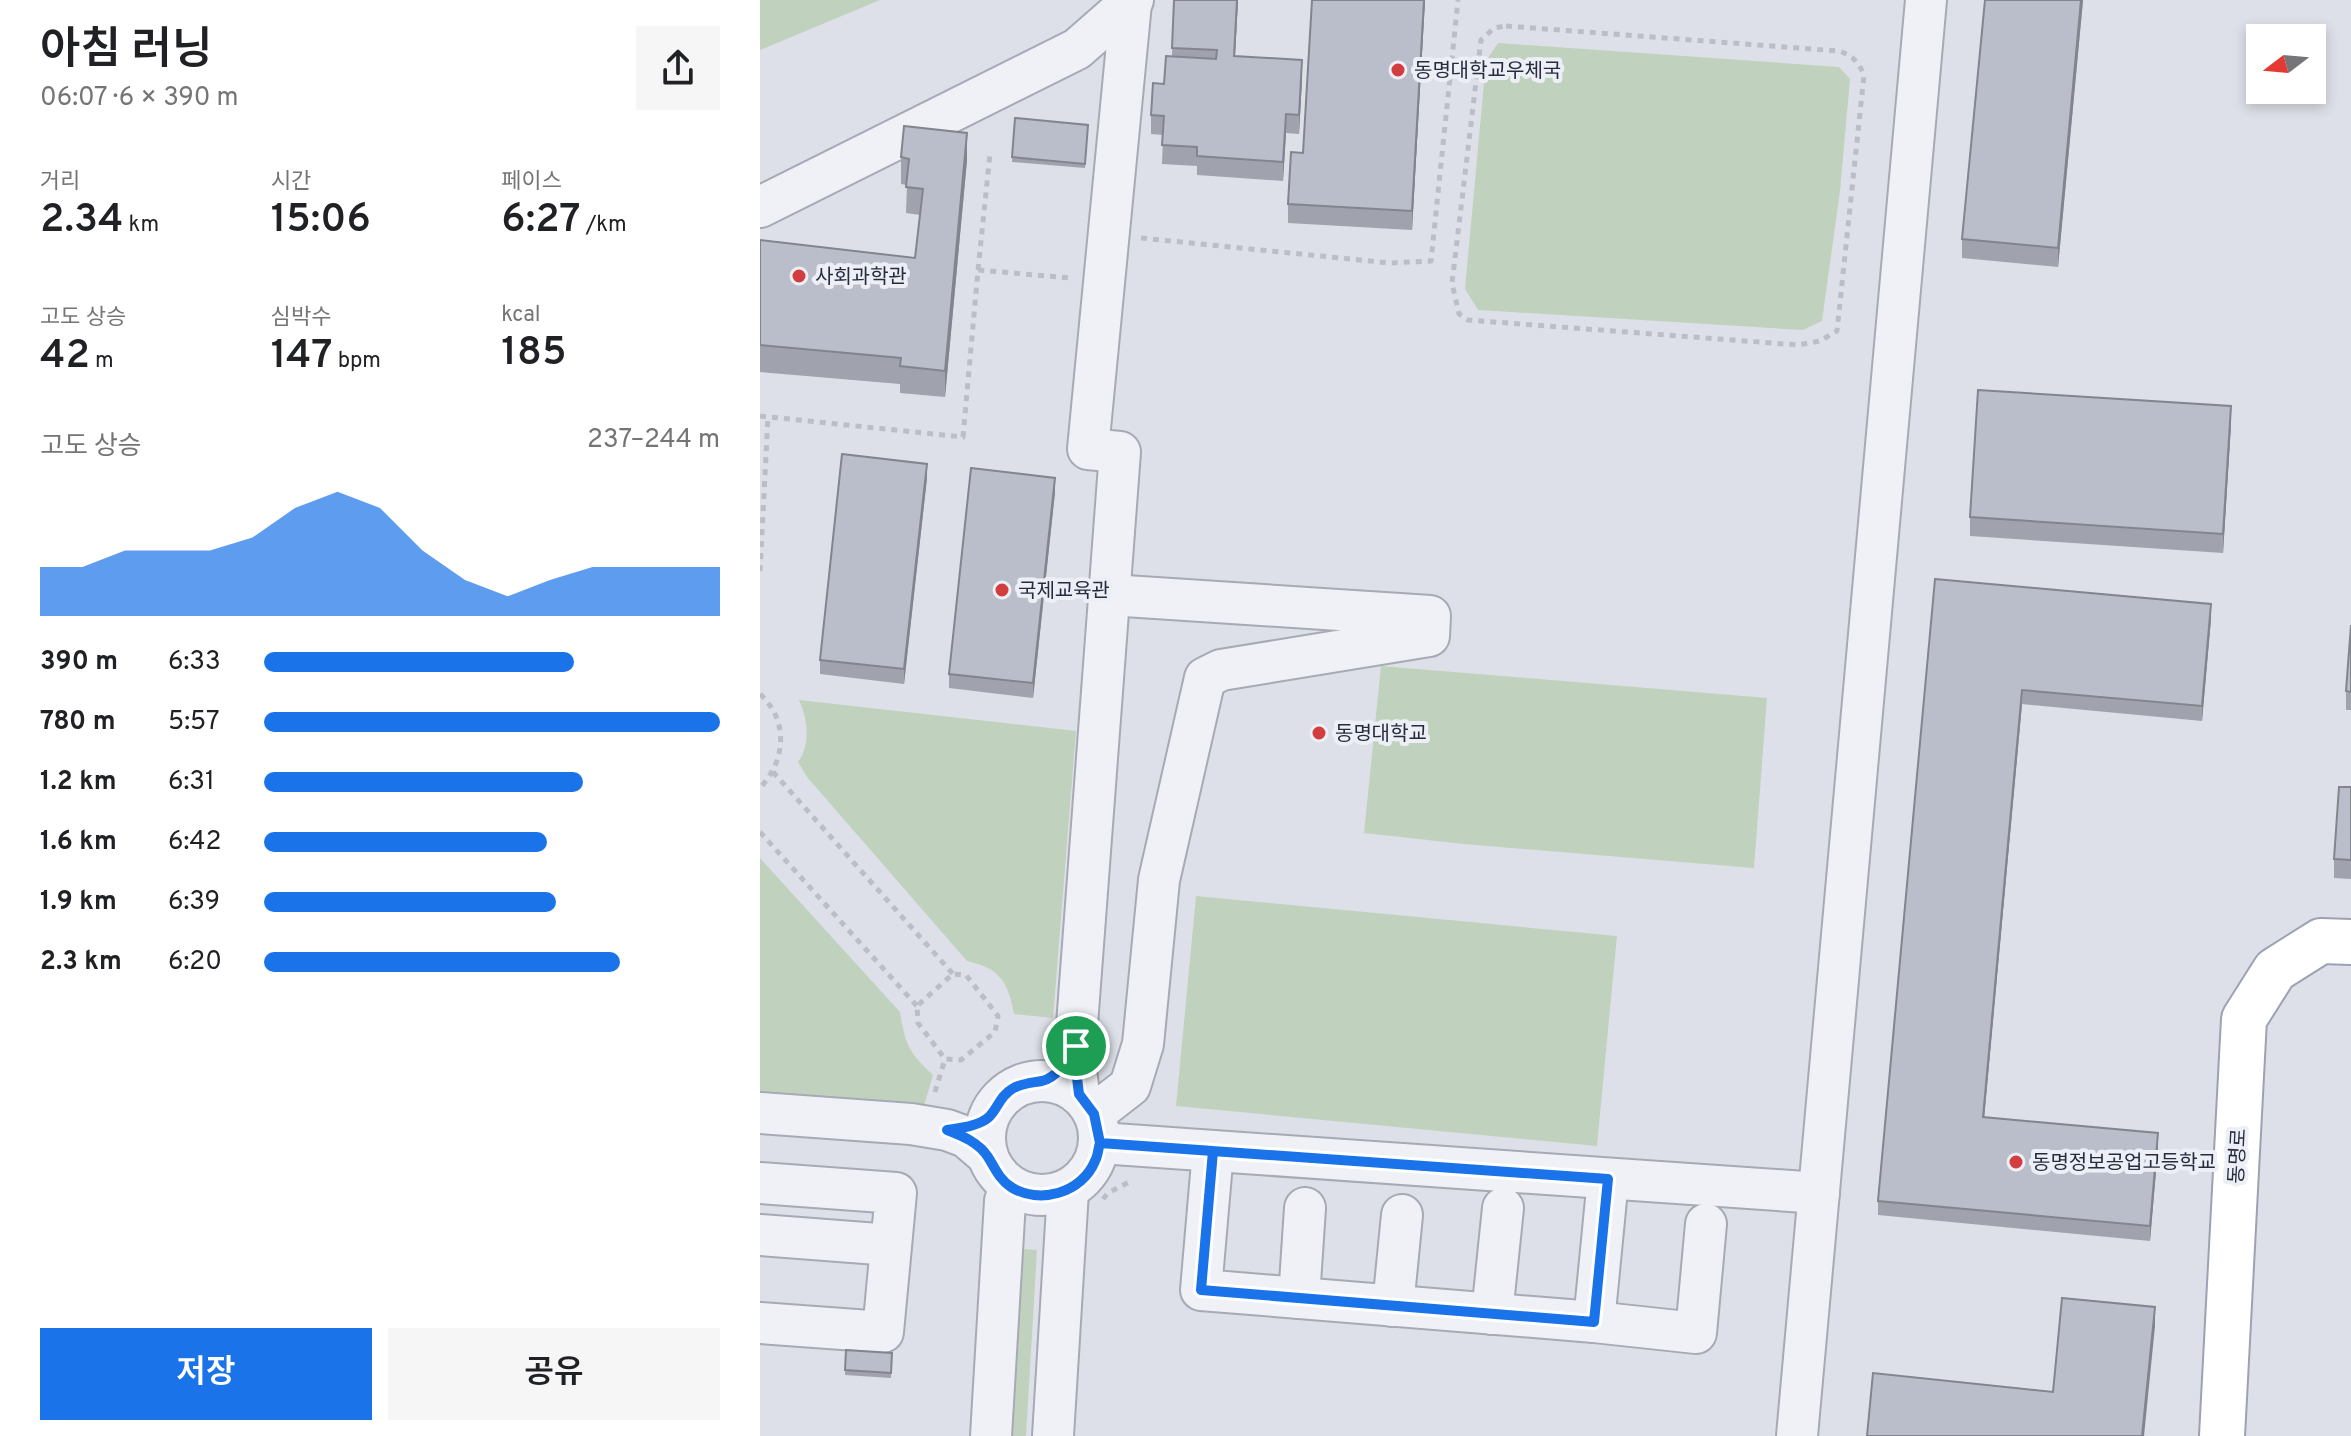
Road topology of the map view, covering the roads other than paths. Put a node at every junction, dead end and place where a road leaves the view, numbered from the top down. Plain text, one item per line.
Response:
1 (1926, 0) edge
2 (1132, 2) edge
3 (760, 207) edge
4 (1110, 595) junction
5 (2351, 942) edge
6 (1080, 1108) junction
7 (760, 1113) edge
8 (988, 1136) junction
9 (1213, 1151) junction
10 (1608, 1179) junction
11 (760, 1183) edge
12 (1010, 1187) junction
13 (1819, 1193) junction
14 (1081, 1200) junction
15 (1305, 1208) dead end
16 (1503, 1208) dead end
17 (1402, 1215) dead end
18 (1706, 1224) dead end
19 (760, 1235) edge
20 (891, 1245) junction
21 (1299, 1298) junction
22 (1393, 1306) junction
23 (1492, 1314) junction
24 (1594, 1322) junction
25 (760, 1323) edge
26 (991, 1436) edge
27 (1053, 1436) edge
28 (1797, 1436) edge
29 (2222, 1436) edge

1 - 13 street
2 - 3 street
2 - 4 street
4 - 6 street
4 - 6 street
5 - 29 main road, 동명로
6 - 8 street
6 - 9 street
6 - 14 street
7 - 8 street
8 - 12 street
9 - 10 street
9 - 21 street
10 - 13 street
10 - 24 street
11 - 20 street
12 - 14 street
12 - 26 street
13 - 28 street
14 - 27 street
15 - 21 street
16 - 23 street
17 - 22 street
18 - 24 street
19 - 20 street
20 - 25 street
21 - 22 street
22 - 23 street
23 - 24 street

